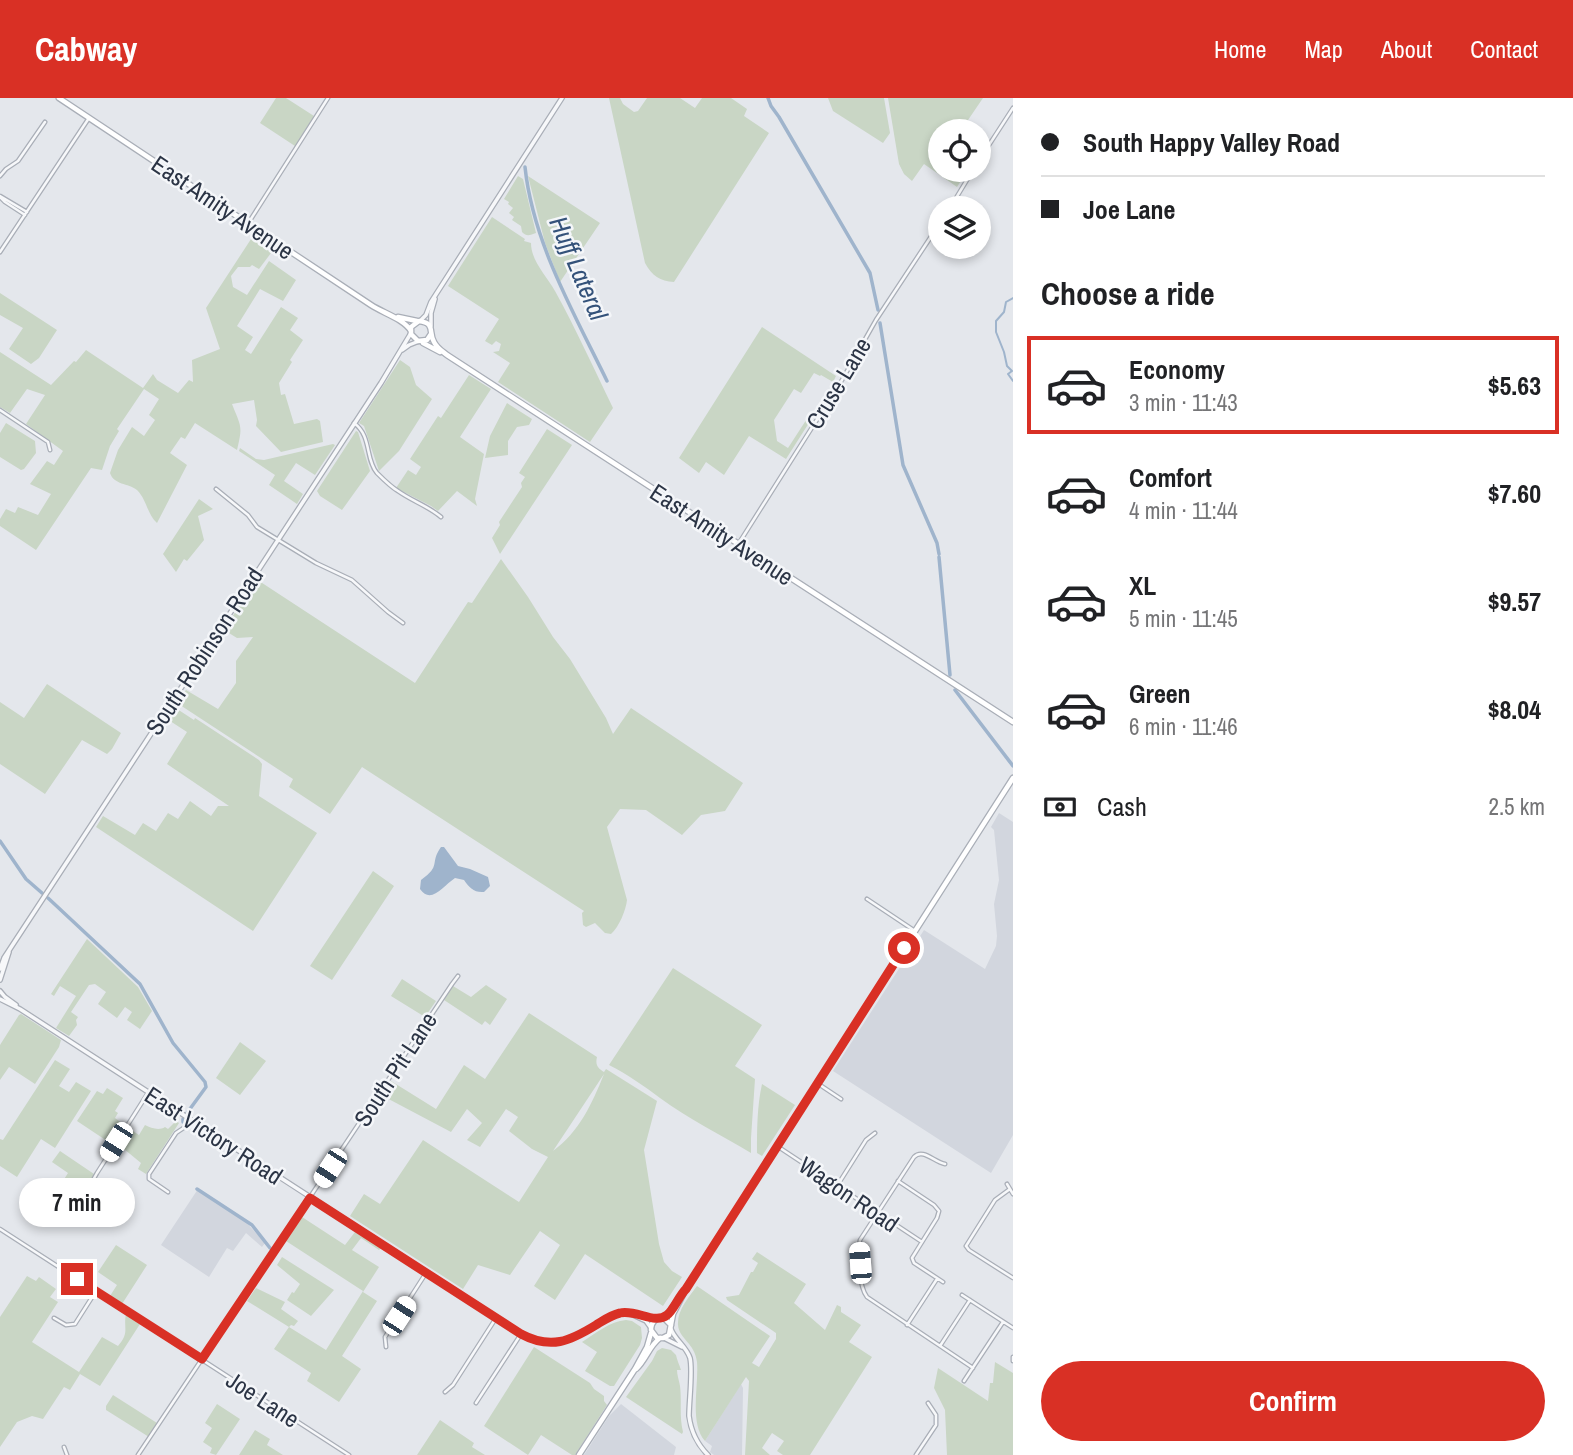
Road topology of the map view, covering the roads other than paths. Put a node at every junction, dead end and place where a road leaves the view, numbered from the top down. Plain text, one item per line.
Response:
1 (59, 98) edge
2 (328, 98) edge
3 (562, 98) edge
4 (1013, 108) edge
5 (89, 118) junction
6 (45, 122) dead end
7 (991, 142) edge
8 (0, 176) edge
9 (0, 196) edge
10 (26, 214) junction
11 (248, 225) junction
12 (928, 241) edge
13 (0, 252) edge
14 (435, 297) junction
15 (387, 315) junction
16 (419, 321) junction
17 (430, 327) junction
18 (411, 332) junction
19 (431, 334) junction
20 (420, 341) junction
21 (401, 352) junction
22 (447, 355) junction
23 (0, 410) edge
24 (354, 423) junction
25 (50, 450) dead end
26 (215, 489) dead end
27 (441, 517) dead end
28 (277, 539) junction
29 (738, 544) junction
30 (403, 623) dead end
31 (1013, 721) edge
32 (1013, 778) edge
33 (867, 899) dead end
34 (915, 931) junction
35 (10, 951) junction
36 (0, 969) edge
37 (458, 976) dead end
38 (0, 980) edge
39 (0, 991) edge
40 (0, 999) edge
41 (20, 1009) junction
42 (817, 1083) junction
43 (148, 1093) junction
44 (841, 1099) dead end
45 (190, 1120) junction
46 (875, 1133) dead end
47 (777, 1146) junction
48 (945, 1164) dead end
49 (898, 1181) junction
50 (1007, 1184) dead end
51 (837, 1186) junction
52 (1010, 1189) junction
53 (168, 1192) dead end
54 (1013, 1194) edge
55 (310, 1198) junction
56 (877, 1213) junction
57 (87, 1215) dead end
58 (0, 1229) edge
59 (922, 1242) junction
60 (426, 1273) junction
61 (1013, 1278) edge
62 (937, 1279) junction
63 (943, 1282) dead end
64 (686, 1289) junction
65 (96, 1291) junction
66 (962, 1295) dead end
67 (970, 1300) junction
68 (629, 1312) junction
69 (54, 1318) dead end
70 (496, 1318) junction
71 (659, 1318) junction
72 (1003, 1322) junction
73 (907, 1325) junction
74 (671, 1327) junction
75 (1013, 1328) edge
76 (651, 1330) junction
77 (521, 1334) junction
78 (662, 1338) junction
79 (940, 1346) junction
80 (386, 1347) dead end
81 (684, 1348) junction
82 (202, 1359) junction
83 (973, 1368) junction
84 (635, 1369) junction
85 (964, 1381) dead end
86 (444, 1392) dead end
87 (477, 1403) dead end
88 (928, 1404) dead end
89 (64, 1447) dead end
90 (67, 1455) edge
91 (138, 1455) edge
92 (349, 1455) edge
93 (579, 1455) edge
94 (709, 1455) edge
95 (916, 1455) edge

1 - 5 main road, East Amity Avenue
2 - 11 street
3 - 14 street
4 - 7 street
5 - 10 street
5 - 11 main road, East Amity Avenue
6 - 8 street
9 - 10 street
10 - 13 street
11 - 15 main road, East Amity Avenue
12 - 29 street, Cruse Lane
14 - 16 street
14 - 17 street
15 - 16 main road, East Amity Avenue
15 - 18 main road, East Amity Avenue
16 - 17 main road
16 - 18 main road
17 - 19 main road
18 - 20 main road
18 - 21 street, South Robinson Road
19 - 20 main road
19 - 22 main road, East Amity Avenue
20 - 21 street, South Robinson Road
20 - 22 main road, East Amity Avenue
21 - 24 street, South Robinson Road
22 - 29 main road, East Amity Avenue
23 - 25 street
24 - 27 street
24 - 28 street, South Robinson Road
26 - 28 street
28 - 30 street
28 - 35 street, South Robinson Road
29 - 31 main road, East Amity Avenue
32 - 34 main road
33 - 34 street
34 - 42 main road
35 - 36 street, South Robinson Road
35 - 38 street, South Robinson Road
37 - 55 street, South Pit Lane
39 - 41 street, East Victory Road
40 - 41 street, East Victory Road
41 - 43 street, East Victory Road
42 - 44 street
42 - 47 main road
43 - 45 street, East Victory Road
43 - 57 street
45 - 53 street
45 - 55 street, East Victory Road
46 - 51 street
47 - 51 street, Wagon Road
47 - 64 main road
48 - 49 street
49 - 56 street
49 - 59 street
50 - 52 street
51 - 56 street, Wagon Road
52 - 54 street
52 - 61 street
55 - 60 street, East Victory Road
55 - 82 street, South Pit Lane
56 - 59 street, Wagon Road
56 - 73 street
58 - 65 street, Joe Lane
59 - 62 street
60 - 70 street, East Victory Road
60 - 80 street
62 - 63 street
62 - 73 street
64 - 71 main road
64 - 74 main road
65 - 69 street
65 - 82 street, Joe Lane
66 - 67 street
67 - 72 street
67 - 79 street
68 - 71 street
68 - 76 street
68 - 77 street, East Victory Road
70 - 77 street, East Victory Road
70 - 86 street
71 - 74 main road
71 - 76 main road
72 - 75 street
72 - 83 street
73 - 79 street
74 - 78 main road
74 - 81 street
76 - 78 main road
76 - 84 main road
77 - 87 street
78 - 81 street
78 - 84 main road
79 - 83 street
81 - 94 street
82 - 91 street, South Pit Lane
82 - 92 street, Joe Lane
83 - 85 street
84 - 93 main road
88 - 95 street
89 - 90 street

